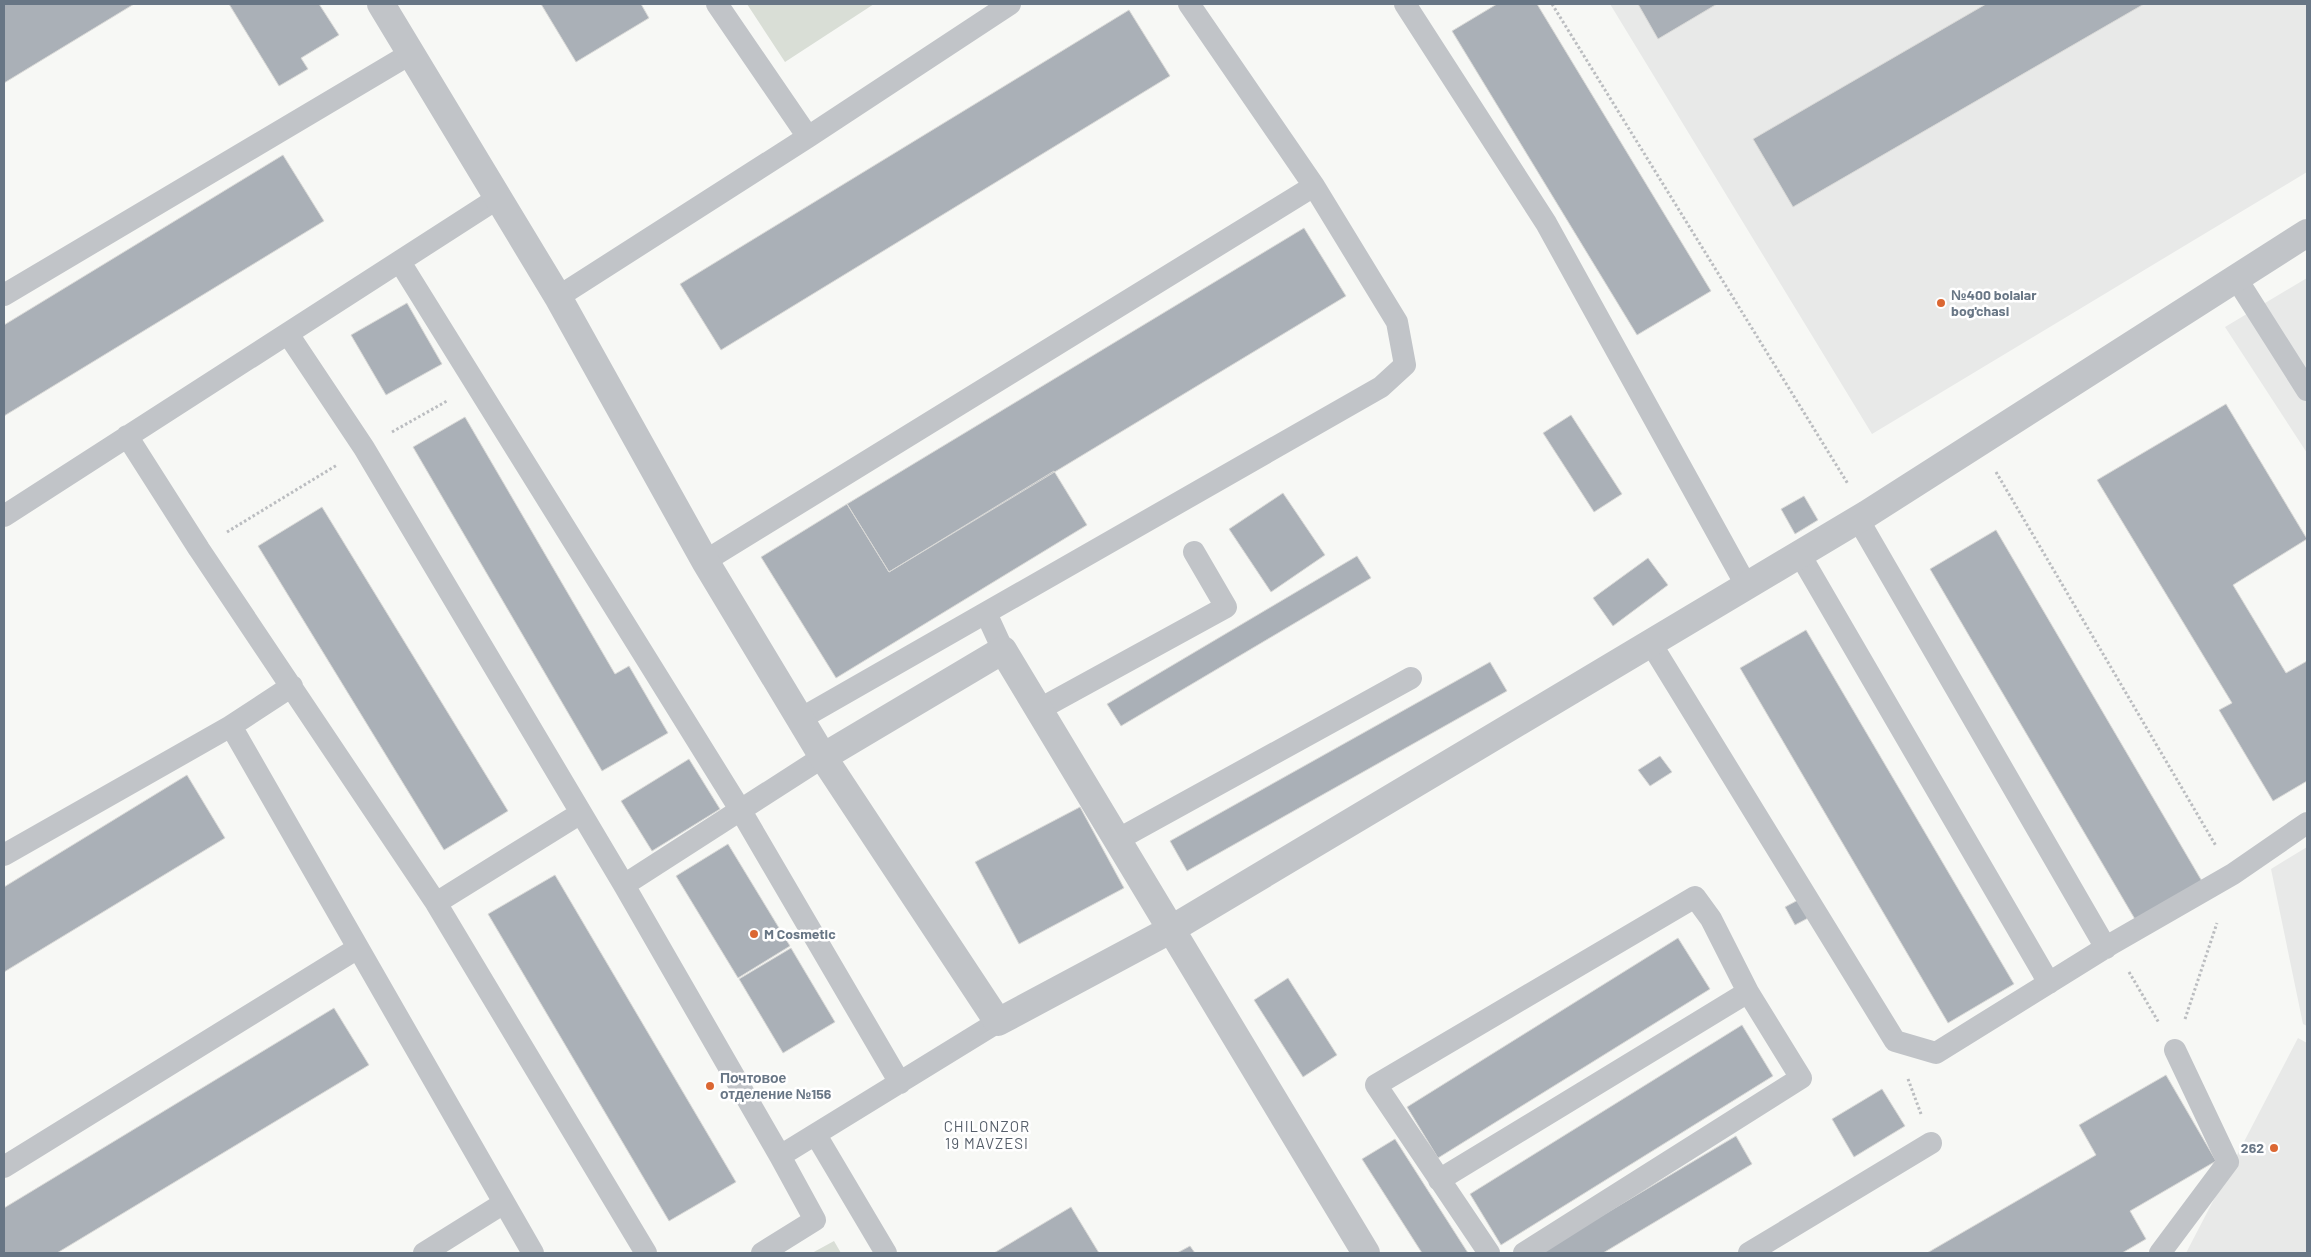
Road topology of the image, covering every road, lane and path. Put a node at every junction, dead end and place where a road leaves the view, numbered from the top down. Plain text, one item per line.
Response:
1 (381, 4) edge
2 (716, 4) edge
3 (1010, 4) edge
4 (1188, 4) edge
5 (1405, 4) edge
6 (1552, 4) edge
7 (410, 54) junction
8 (808, 137) junction
9 (1314, 186) junction
10 (498, 198) junction
11 (2307, 233) edge
12 (400, 262) junction
13 (2236, 278) junction
14 (4, 295) edge
15 (558, 297) junction
16 (288, 334) junction
17 (2307, 390) edge
18 (127, 436) junction
19 (1979, 443) junction
20 (4, 516) edge
21 (1862, 517) junction
22 (1194, 552) dead end
23 (1799, 553) junction
24 (705, 561) junction
25 (1746, 585) junction
26 (986, 613) junction
27 (1650, 642) junction
28 (1003, 650) junction
29 (1411, 678) dead end
30 (292, 686) junction
31 (1038, 710) junction
32 (800, 719) junction
33 (231, 726) junction
34 (823, 757) junction
35 (741, 811) junction
36 (581, 813) junction
37 (2307, 824) edge
38 (1117, 840) junction
39 (4, 855) edge
40 (2233, 874) junction
41 (624, 885) junction
42 (436, 903) junction
43 (1170, 930) junction
44 (2109, 945) junction
45 (358, 948) junction
46 (2049, 983) junction
47 (1748, 992) junction
48 (998, 1022) junction
49 (1895, 1041) junction
50 (2175, 1050) junction
51 (900, 1083) junction
52 (816, 1135) junction
53 (1931, 1143) joint
54 (780, 1156) junction
55 (4, 1167) edge
56 (1438, 1180) junction
57 (504, 1203) junction
58 (424, 1253) edge
59 (533, 1253) edge
60 (646, 1253) edge
61 (762, 1253) edge
62 (886, 1253) edge
63 (1366, 1253) edge
64 (1489, 1253) edge
65 (1524, 1253) edge
66 (1749, 1253) edge
67 (2160, 1253) edge

1 - 7 street
2 - 8 lane
3 - 8 lane
4 - 9 lane
5 - 25 lane
6 - 21 path
7 - 10 street
7 - 14 lane
8 - 15 lane
9 - 24 lane
9 - 26 lane
10 - 12 lane
10 - 15 street
11 - 13 street
12 - 16 lane
12 - 35 lane
13 - 17 lane
13 - 19 street
15 - 24 street
16 - 18 lane
16 - 36 lane
18 - 20 lane
18 - 30 lane
19 - 21 street
19 - 40 path
21 - 23 street
21 - 44 lane
22 - 31 lane
23 - 25 street
23 - 46 lane
24 - 32 street
25 - 27 street
26 - 28 lane
26 - 32 lane
27 - 43 street
27 - 49 lane
28 - 31 street
28 - 34 street
29 - 38 lane
30 - 33 lane
30 - 42 lane
31 - 38 street
32 - 34 street
33 - 39 lane
33 - 45 lane
34 - 35 lane
34 - 48 street
35 - 41 lane
35 - 51 lane
36 - 41 lane
36 - 42 lane
37 - 40 lane
38 - 43 street
40 - 44 lane
40 - 50 path
41 - 54 lane
42 - 60 lane
43 - 48 street
43 - 63 street
44 - 46 lane
44 - 50 path
45 - 55 lane
45 - 57 lane
46 - 49 lane
47 - 56 lane
47 - 56 lane
47 - 65 lane
48 - 51 lane
49 - 53 path
50 - 67 lane
51 - 52 lane
52 - 54 lane
52 - 62 lane
53 - 66 lane
54 - 61 lane
56 - 64 lane
57 - 58 lane
57 - 59 lane

